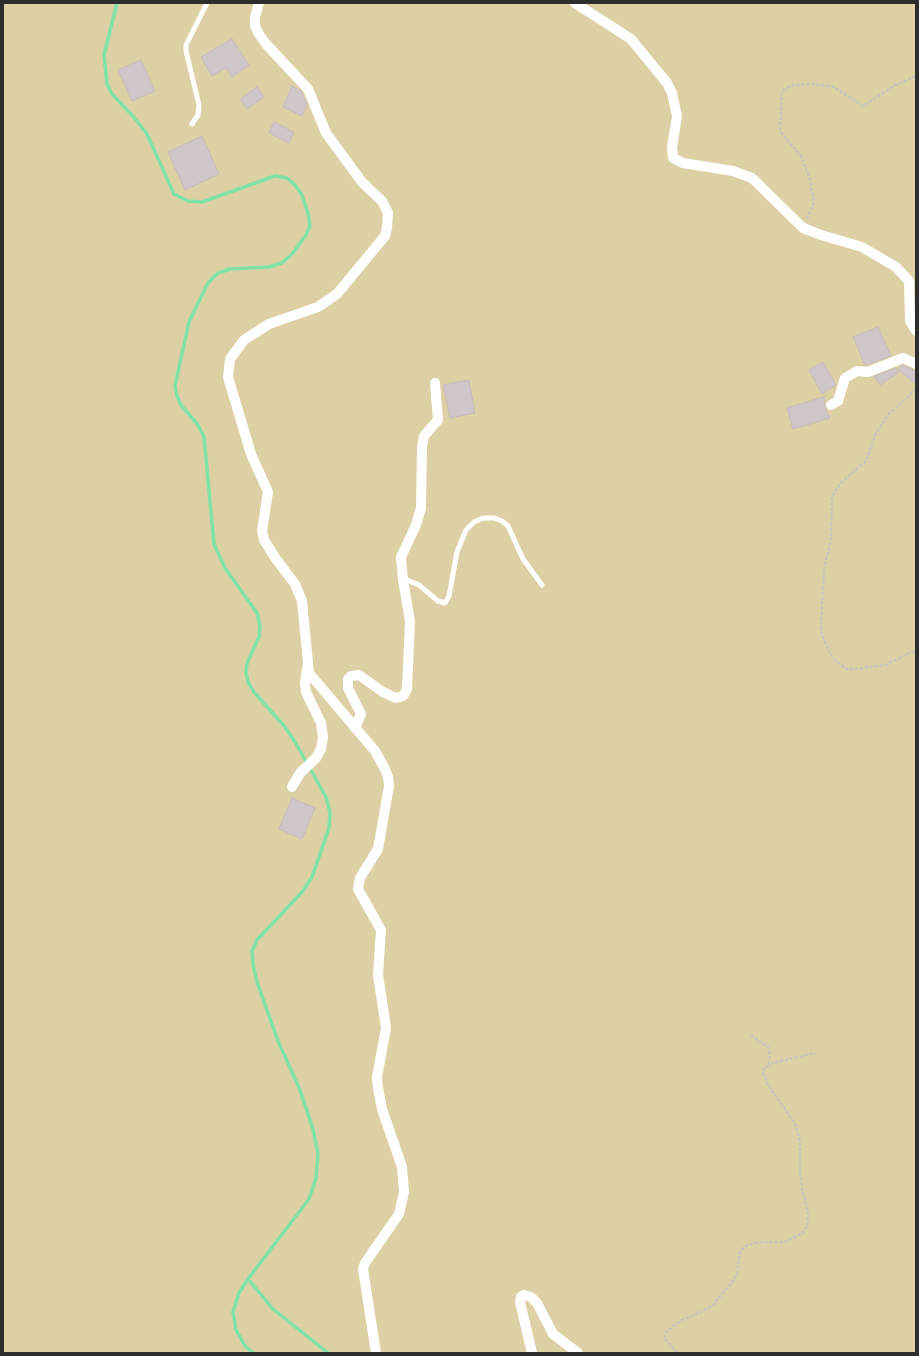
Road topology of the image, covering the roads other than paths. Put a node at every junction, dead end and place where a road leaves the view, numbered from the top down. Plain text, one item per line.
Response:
1 (207, 3) edge
2 (259, 3) edge
3 (575, 3) edge
4 (192, 124) dead end
5 (916, 331) edge
6 (916, 364) edge
7 (435, 382) dead end
8 (831, 405) dead end
9 (402, 578) junction
10 (542, 585) dead end
11 (307, 668) junction
12 (355, 728) junction
13 (292, 787) dead end
14 (376, 1353) edge
15 (532, 1353) edge
16 (578, 1353) edge

1 - 4 lane
2 - 11 street
3 - 5 street
6 - 8 street
7 - 9 street
9 - 10 lane
9 - 12 street
11 - 12 street
11 - 13 street
12 - 14 street
15 - 16 street

